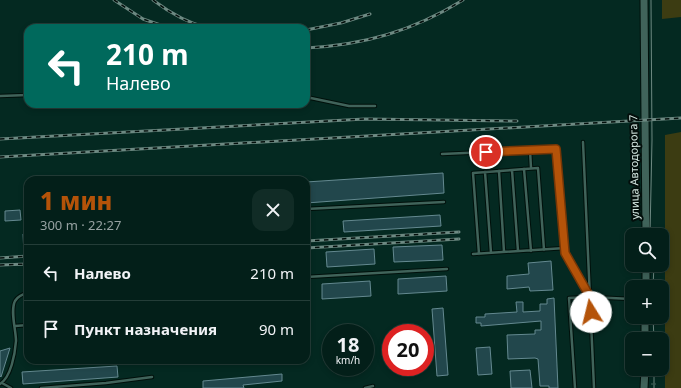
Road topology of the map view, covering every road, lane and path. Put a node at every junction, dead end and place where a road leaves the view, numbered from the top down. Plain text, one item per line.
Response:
1 (644, 0) edge
2 (24, 95) edge
3 (0, 96) edge
4 (310, 98) edge
5 (375, 106) dead end
6 (584, 142) dead end
7 (530, 150) junction
8 (442, 154) dead end
9 (531, 168) junction
10 (524, 169) junction
11 (512, 170) junction
12 (499, 171) junction
13 (485, 172) junction
14 (444, 202) dead end
15 (310, 209) edge
16 (646, 228) edge
17 (565, 248) junction
18 (544, 250) junction
19 (518, 251) junction
20 (531, 251) junction
21 (504, 252) junction
22 (491, 253) junction
23 (473, 254) dead end
24 (479, 254) junction
25 (447, 269) dead end
26 (310, 277) edge
27 (24, 294) edge
28 (590, 297) junction
29 (625, 299) edge
30 (15, 326) junction
31 (24, 326) edge
32 (646, 376) edge
33 (152, 377) dead end
34 (1, 384) edge
35 (656, 384) dead end
36 (373, 386) dead end
37 (647, 386) edge
38 (11, 388) edge
39 (41, 388) edge
40 (365, 388) edge
41 (575, 388) edge
42 (594, 388) edge

1 - 16 street, улица Автодорога 7
2 - 3 lane
4 - 5 lane
6 - 28 lane
7 - 8 lane
7 - 9 lane
7 - 17 lane
9 - 10 lane
9 - 18 lane
10 - 11 lane
10 - 20 lane
11 - 12 lane
11 - 19 lane
12 - 13 lane
12 - 21 lane
13 - 22 lane
13 - 24 lane
14 - 15 lane
17 - 18 lane
17 - 28 lane
18 - 20 lane
19 - 20 lane
19 - 21 lane
21 - 22 lane
22 - 24 lane
23 - 24 lane
25 - 26 lane
27 - 30 lane
28 - 29 lane
28 - 41 lane
28 - 42 lane
30 - 31 lane
30 - 34 lane
32 - 37 street
33 - 39 lane
34 - 38 lane
35 - 37 path
36 - 40 lane

